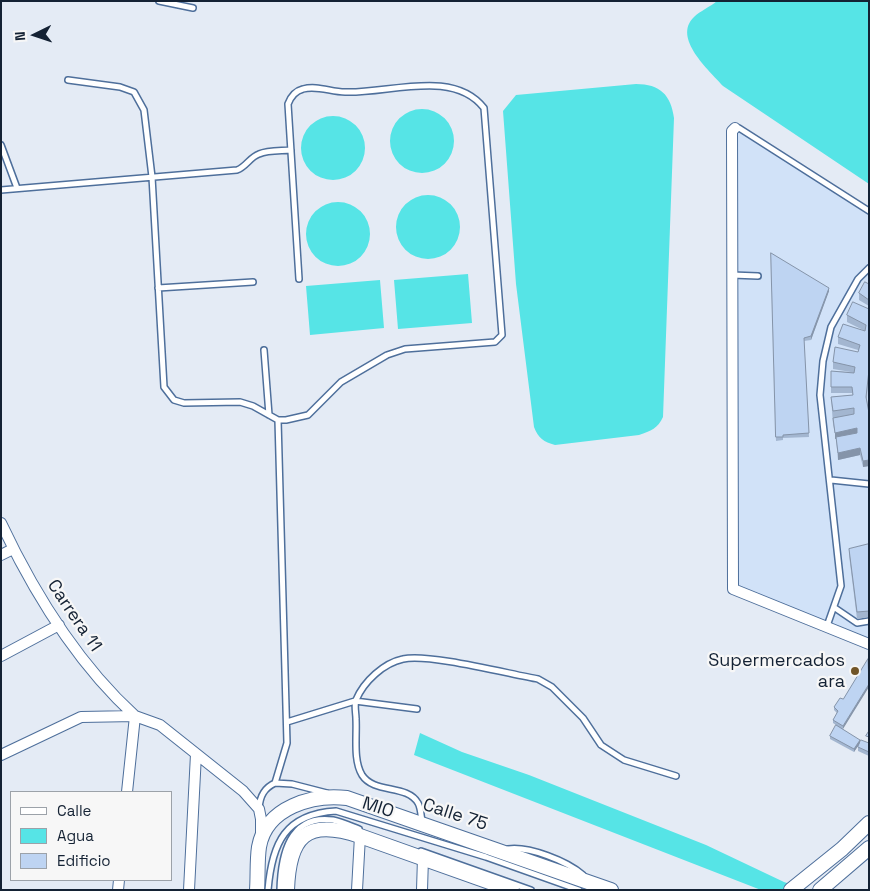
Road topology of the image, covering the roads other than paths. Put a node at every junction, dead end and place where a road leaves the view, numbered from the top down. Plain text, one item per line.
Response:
1 (159, 1) edge
2 (193, 8) dead end
3 (68, 80) dead end
4 (735, 128) joint
5 (1, 146) edge
6 (291, 150) junction
7 (152, 177) junction
8 (17, 188) junction
9 (1, 190) edge
10 (869, 211) edge
11 (869, 268) edge
12 (732, 275) junction
13 (758, 276) dead end
14 (299, 279) dead end
15 (252, 282) dead end
16 (158, 288) junction
17 (264, 350) dead end
18 (269, 415) junction
19 (278, 420) junction
20 (830, 480) junction
21 (869, 484) edge
22 (1, 523) edge
23 (13, 549) junction
24 (1, 555) edge
25 (835, 608) junction
26 (869, 621) edge
27 (59, 625) junction
28 (827, 626) junction
29 (869, 644) edge
30 (1, 656) edge
31 (355, 701) junction
32 (417, 709) dead end
33 (135, 716) junction
34 (286, 722) junction
35 (196, 754) junction
36 (1, 755) edge
37 (676, 776) dead end
38 (275, 783) junction
39 (127, 791) edge
40 (347, 798) junction
41 (259, 809) junction
42 (869, 823) edge
43 (422, 824) junction
44 (360, 836) junction
45 (260, 846) junction
46 (869, 848) edge
47 (422, 858) junction
48 (486, 885) edge
49 (585, 886) edge
50 (189, 890) edge
51 (257, 890) edge
52 (268, 890) edge
53 (280, 890) edge
54 (287, 890) edge
55 (357, 890) edge
56 (422, 890) edge
57 (512, 890) edge
58 (531, 890) edge
59 (612, 890) edge
60 (791, 890) edge
61 (820, 890) edge

1 - 2 lane
3 - 7 lane
4 - 10 lane
4 - 12 street
5 - 8 lane
6 - 7 lane
6 - 14 lane
6 - 19 lane
7 - 8 lane
7 - 16 lane
8 - 9 lane
11 - 20 lane
12 - 13 lane
12 - 28 street
15 - 16 lane
16 - 18 lane
17 - 18 lane
18 - 19 lane
19 - 34 lane
20 - 21 lane
20 - 25 lane
22 - 23 street, Carrera 11
23 - 24 street
23 - 27 street, Carrera 11
25 - 26 lane
25 - 28 lane
27 - 30 street
27 - 33 street, Carrera 11
28 - 29 street
31 - 32 lane
31 - 34 lane
31 - 37 lane
31 - 43 lane
33 - 35 street
33 - 36 street
33 - 39 street
34 - 38 lane
35 - 41 street
35 - 50 street
38 - 40 lane
38 - 41 lane
40 - 43 main road, Calle 75
40 - 45 main road, Calle 75
41 - 45 street
42 - 60 main road
43 - 49 main road, Calle 75
44 - 47 main road
44 - 54 main road
44 - 55 street
45 - 51 main road
46 - 61 main road
47 - 48 main road
47 - 56 street
48 - 57 main road
49 - 52 lane, MIO
49 - 59 main road, Calle 75
53 - 58 lane, MIO

